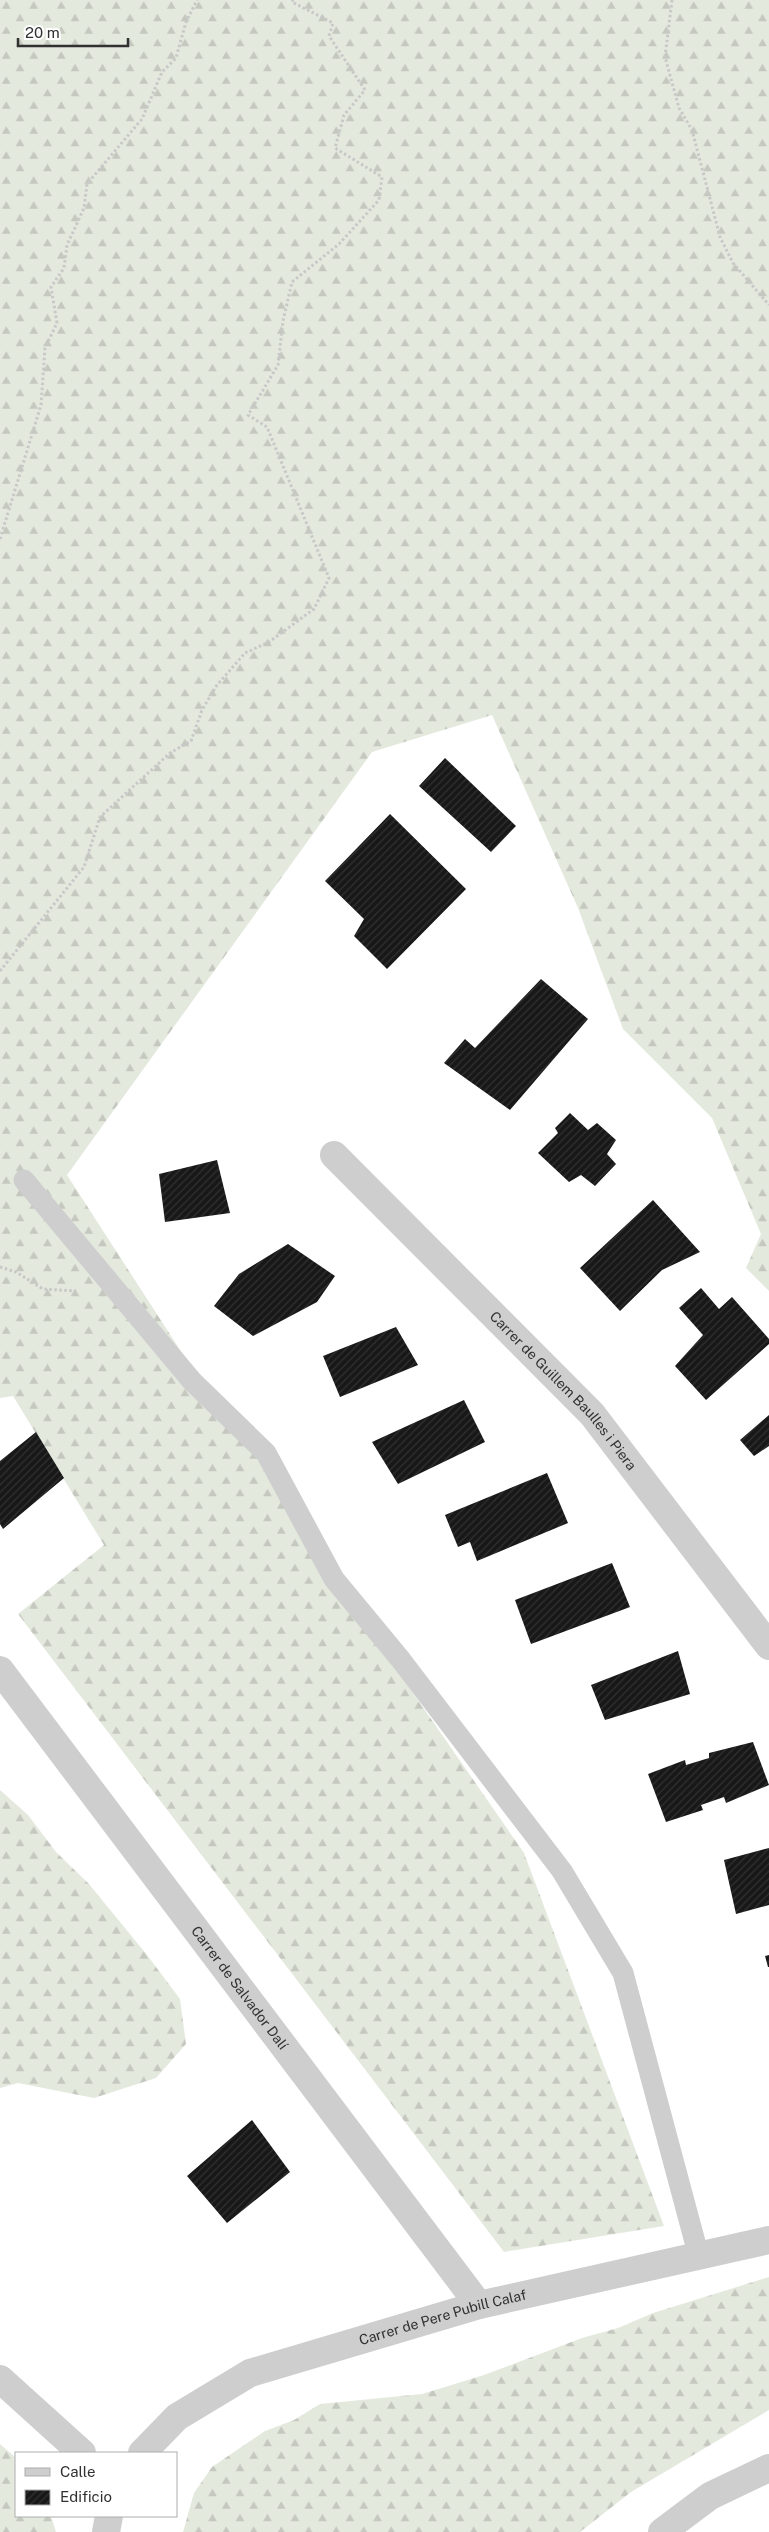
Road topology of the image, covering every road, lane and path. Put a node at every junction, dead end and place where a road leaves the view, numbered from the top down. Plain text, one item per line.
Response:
1 (197, 0) edge
2 (293, 0) edge
3 (672, 0) edge
4 (769, 305) edge
5 (0, 540) edge
6 (0, 971) edge
7 (334, 1154) dead end
8 (24, 1180) dead end
9 (0, 1267) edge
10 (116, 1290) junction
11 (769, 1646) edge
12 (0, 1670) edge
13 (769, 2240) edge
14 (699, 2257) junction
15 (479, 2305) junction
16 (0, 2380) edge
17 (81, 2452) edge
18 (143, 2452) edge
19 (769, 2468) edge
20 (108, 2517) edge
21 (106, 2532) edge
22 (662, 2532) edge

1 - 5 path
2 - 6 path
3 - 4 path
7 - 11 street, Carrer de Guillem Baulles i Piera
8 - 10 lane
9 - 10 path
10 - 14 lane
12 - 15 street, Carrer de Salvador Dalí
13 - 14 street, Carrer de Pere Pubill Calaf
14 - 15 street, Carrer de Pere Pubill Calaf
15 - 18 street, Carrer de Pere Pubill Calaf
16 - 17 street
19 - 22 street
20 - 21 street

